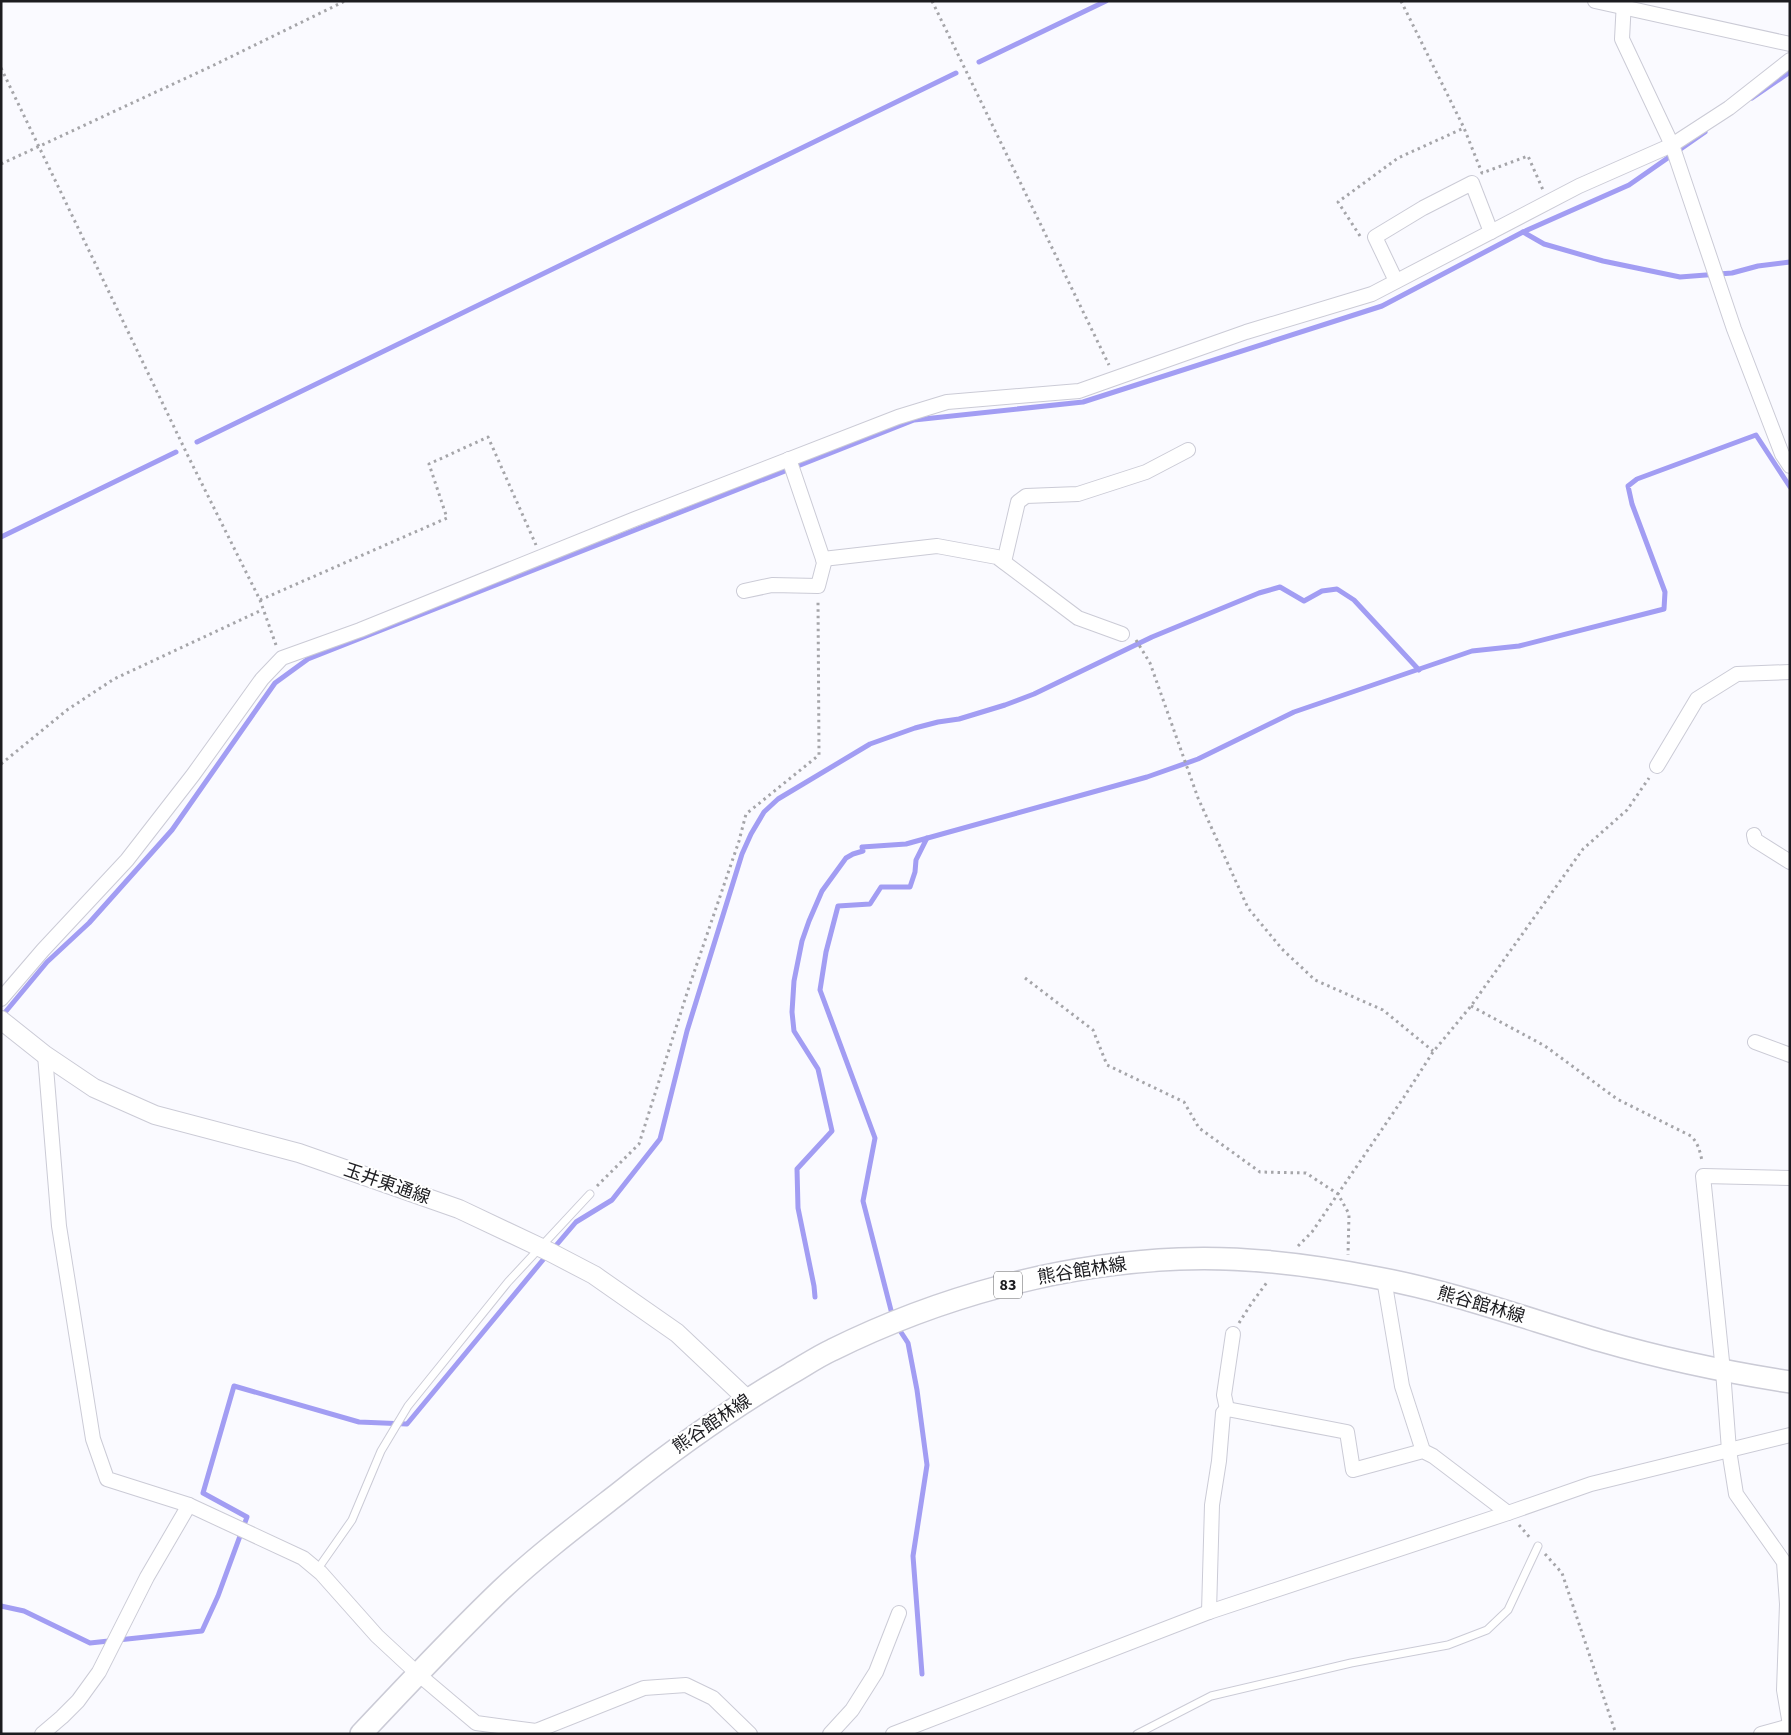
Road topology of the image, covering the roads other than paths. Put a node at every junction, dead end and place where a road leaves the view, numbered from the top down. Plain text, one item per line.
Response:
1 (1595, 1) edge
2 (1624, 4) edge
3 (1790, 44) edge
4 (1790, 60) edge
5 (1672, 146) junction
6 (1491, 232) junction
7 (1396, 281) junction
8 (1188, 450) dead end
9 (790, 460) junction
10 (1790, 466) edge
11 (823, 559) junction
12 (1004, 562) junction
13 (744, 591) dead end
14 (1122, 634) road end
15 (1790, 672) edge
16 (1657, 766) road end
17 (1754, 835) dead end
18 (1790, 862) edge
19 (1, 999) edge
20 (2, 1021) edge
21 (1755, 1042) dead end
22 (45, 1055) junction
23 (1790, 1055) edge
24 (1790, 1178) edge
25 (590, 1194) road end
26 (540, 1248) junction
27 (1384, 1279) junction
28 (1233, 1334) road end
29 (1723, 1371) junction
30 (1790, 1382) edge
31 (747, 1399) junction
32 (1227, 1409) junction
33 (1790, 1435) edge
34 (1729, 1450) junction
35 (1423, 1452) junction
36 (190, 1504) junction
37 (1508, 1513) junction
38 (1538, 1546) road end
39 (317, 1570) junction
40 (1210, 1612) junction
41 (899, 1614) dead end
42 (418, 1674) junction
43 (1790, 1726) edge
44 (42, 1734) edge
45 (361, 1734) edge
46 (750, 1734) edge
47 (830, 1734) edge
48 (893, 1734) edge
49 (1137, 1734) edge
50 (1762, 1734) edge

1 - 2 street
2 - 3 street
2 - 5 street
4 - 5 street
5 - 6 street
5 - 10 street
6 - 7 street
6 - 7 street
7 - 9 street
8 - 12 street
9 - 11 street
9 - 19 street
11 - 12 street
11 - 13 street
12 - 14 street
15 - 16 street
17 - 18 street
20 - 22 street, 玉井東通線
21 - 23 street
22 - 26 street, 玉井東通線
22 - 36 street
24 - 29 street
25 - 26 lane
26 - 31 street, 玉井東通線
26 - 39 lane
27 - 29 main road, 熊谷館林線 / 83
27 - 31 main road, 熊谷館林線 / 83
27 - 35 street
28 - 32 street
29 - 30 main road, 熊谷館林線 / 83
29 - 34 street
31 - 42 main road, 熊谷館林線 / 83
32 - 35 street
32 - 40 street
33 - 34 street
34 - 37 street
34 - 43 street
35 - 37 street
36 - 39 street
36 - 44 street
37 - 40 street
38 - 49 lane
39 - 42 street
40 - 48 street
41 - 47 street
42 - 45 main road, 熊谷館林線 / 83
42 - 46 street
43 - 50 street

